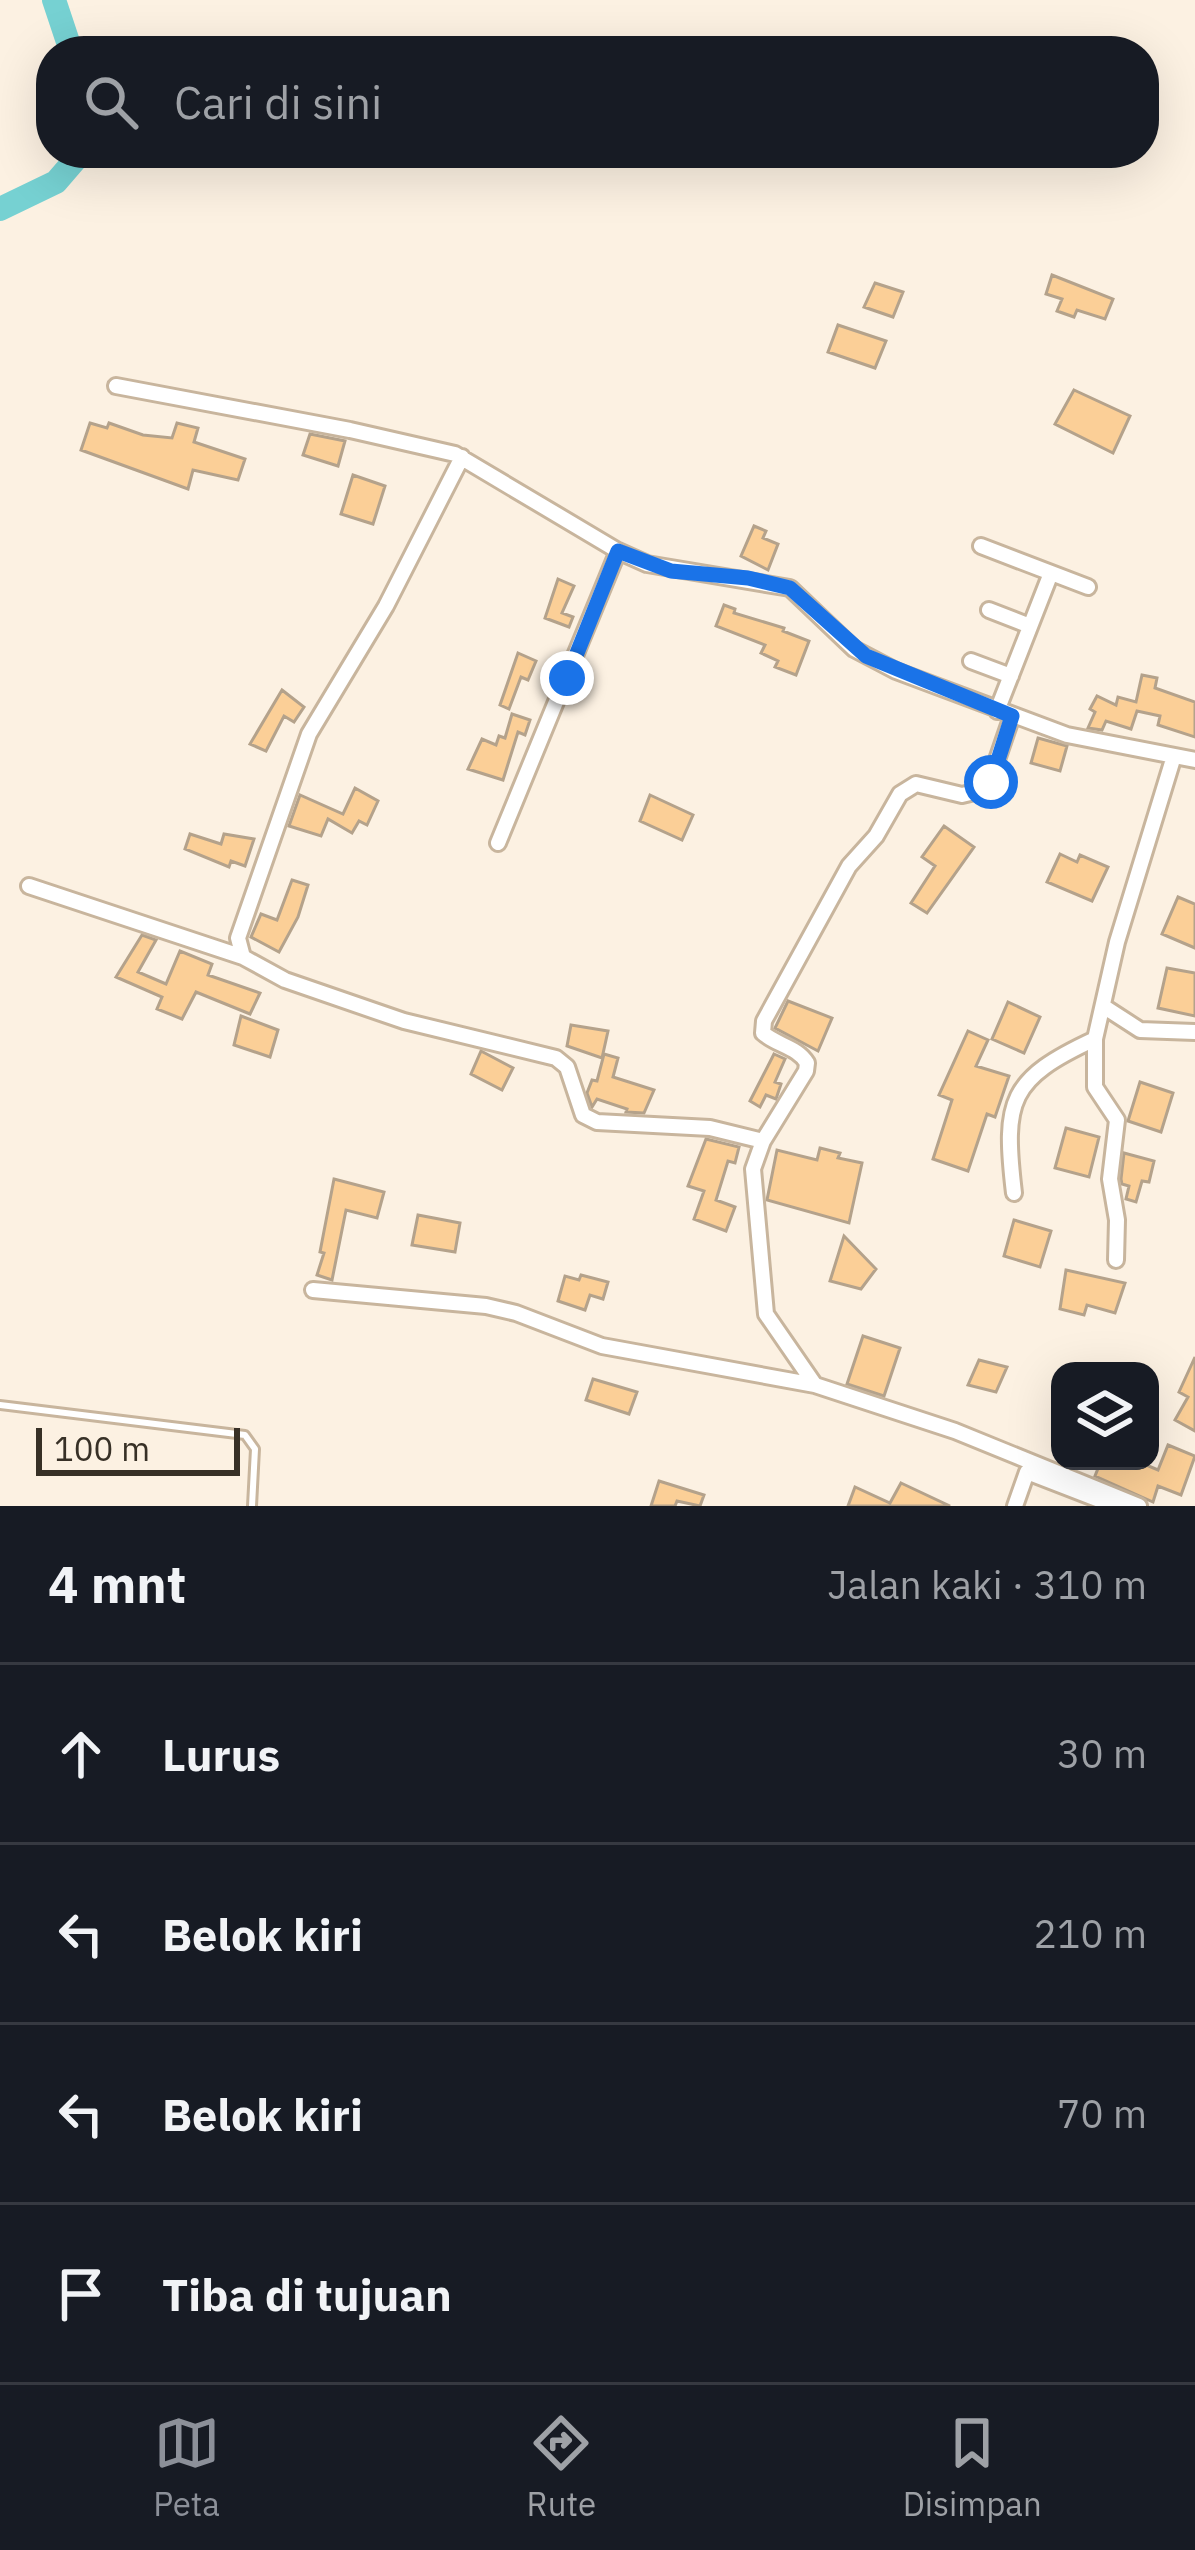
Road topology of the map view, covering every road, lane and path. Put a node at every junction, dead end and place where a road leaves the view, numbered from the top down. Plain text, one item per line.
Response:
1 (116, 386) dead end
2 (462, 458) junction
3 (981, 547) dead end
4 (618, 551) junction
5 (1051, 573) junction
6 (1088, 587) dead end
7 (989, 610) dead end
8 (1030, 626) junction
9 (971, 662) dead end
10 (1011, 676) junction
11 (1005, 714) junction
12 (1174, 756) junction
13 (1195, 760) edge
14 (498, 844) dead end
15 (29, 886) dead end
16 (244, 957) junction
17 (1103, 1006) junction
18 (1195, 1032) edge
19 (1095, 1039) junction
20 (763, 1141) junction
21 (1014, 1192) dead end
22 (1116, 1261) dead end
23 (313, 1290) dead end
24 (815, 1385) junction
25 (0, 1405) edge
26 (252, 1506) edge
27 (1015, 1506) edge
28 (1115, 1506) edge
29 (1139, 1506) edge

1 - 2 street
2 - 4 street
2 - 16 street
3 - 5 street
4 - 11 street
4 - 14 street
5 - 6 street
5 - 8 street
7 - 8 street
8 - 10 street
9 - 10 street
10 - 11 street
11 - 12 street
11 - 20 street
12 - 13 street
12 - 17 street
15 - 16 street
16 - 20 street
17 - 18 street
17 - 19 street
19 - 21 street
19 - 22 street
20 - 24 street
23 - 24 street
24 - 29 street
25 - 26 lane
27 - 28 street

